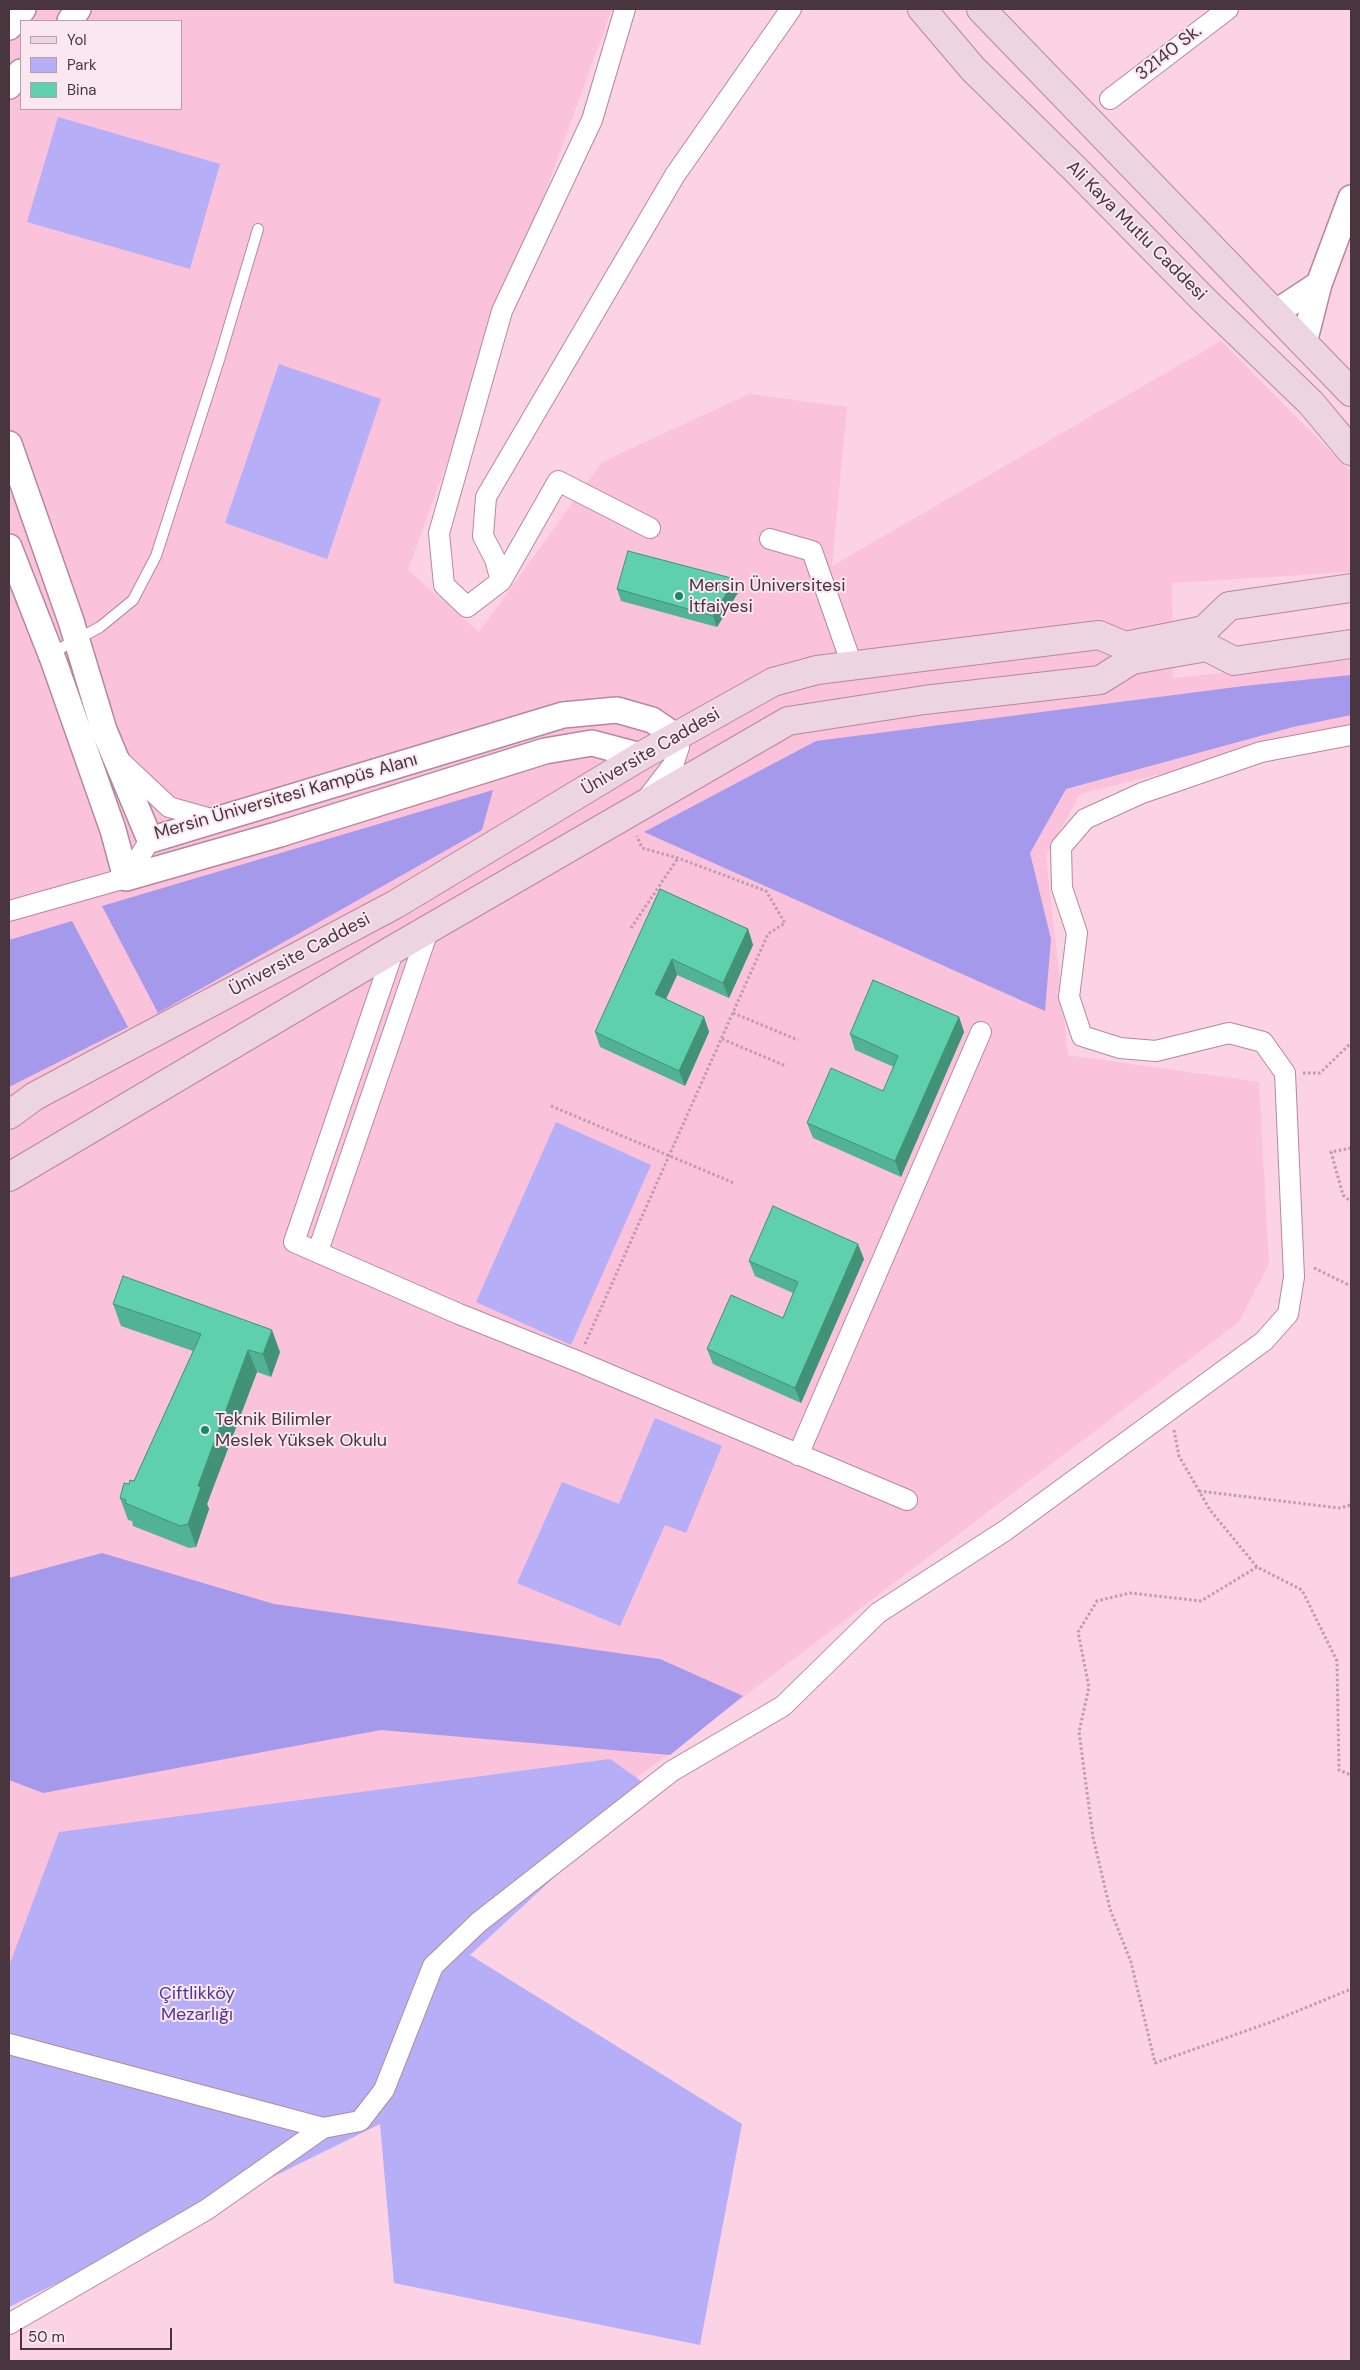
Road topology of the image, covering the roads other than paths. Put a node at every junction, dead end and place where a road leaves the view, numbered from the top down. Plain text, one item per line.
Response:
1 (23, 9) edge
2 (78, 9) edge
3 (625, 9) edge
4 (792, 9) edge
5 (922, 9) edge
6 (981, 9) edge
7 (1228, 9) edge
8 (71, 20) edge
9 (9, 28) edge
10 (20, 73) edge
11 (9, 86) edge
12 (1110, 99) dead end
13 (1351, 198) edge
14 (1347, 224) edge
15 (258, 229) dead end
16 (1319, 284) junction
17 (1275, 313) junction
18 (1304, 343) junction
19 (1351, 392) edge
20 (9, 444) edge
21 (1351, 450) edge
22 (650, 528) dead end
23 (770, 539) dead end
24 (9, 547) edge
25 (501, 581) junction
26 (1351, 588) edge
27 (76, 638) junction
28 (1351, 644) edge
29 (50, 654) junction
30 (852, 665) junction
31 (1351, 735) edge
32 (677, 737) junction
33 (641, 756) junction
34 (116, 757) junction
35 (716, 762) junction
36 (673, 765) junction
37 (634, 810) junction
38 (215, 820) junction
39 (150, 840) junction
40 (126, 878) junction
41 (9, 911) edge
42 (428, 931) junction
43 (394, 949) junction
44 (981, 1032) dead end
45 (9, 1115) edge
46 (9, 1177) edge
47 (318, 1251) junction
48 (798, 1454) junction
49 (907, 1500) dead end
50 (9, 2044) edge
51 (322, 2128) junction
52 (9, 2324) edge

1 - 9 street
2 - 8 street
3 - 25 street
4 - 25 street
5 - 21 main road, Ali Kaya Mutlu Caddesi
6 - 17 main road
7 - 12 street, 32140 Sk.
10 - 11 street
13 - 14 street
14 - 16 street
15 - 27 lane
16 - 17 street
16 - 18 street
17 - 18 main road
18 - 19 main road
20 - 27 street, Mersin Üniversitesi Kampüs Alanı
22 - 25 street
23 - 30 street
24 - 29 street
26 - 30 main road, Üniversite Caddesi
27 - 29 lane
27 - 34 street, Mersin Üniversitesi Kampüs Alanı
28 - 35 main road
29 - 40 street
30 - 32 main road, Üniversite Caddesi
31 - 51 street
32 - 33 main road, Üniversite Caddesi
32 - 36 street
32 - 38 street, Mersin Üniversitesi Kampüs Alanı
33 - 36 street
33 - 40 street, Mersin Üniversitesi Kampüs Alanı
33 - 45 main road, Üniversite Caddesi
34 - 38 street
34 - 39 street, Mersin Üniversitesi Kampüs Alanı
35 - 36 street
35 - 37 main road
36 - 37 street
37 - 42 main road
38 - 39 street, Mersin Üniversitesi Kampüs Alanı
39 - 40 street
40 - 41 street
42 - 43 main road
42 - 47 street
43 - 46 main road
43 - 47 street
44 - 48 street
47 - 48 street
48 - 49 street
50 - 51 street
51 - 52 street

